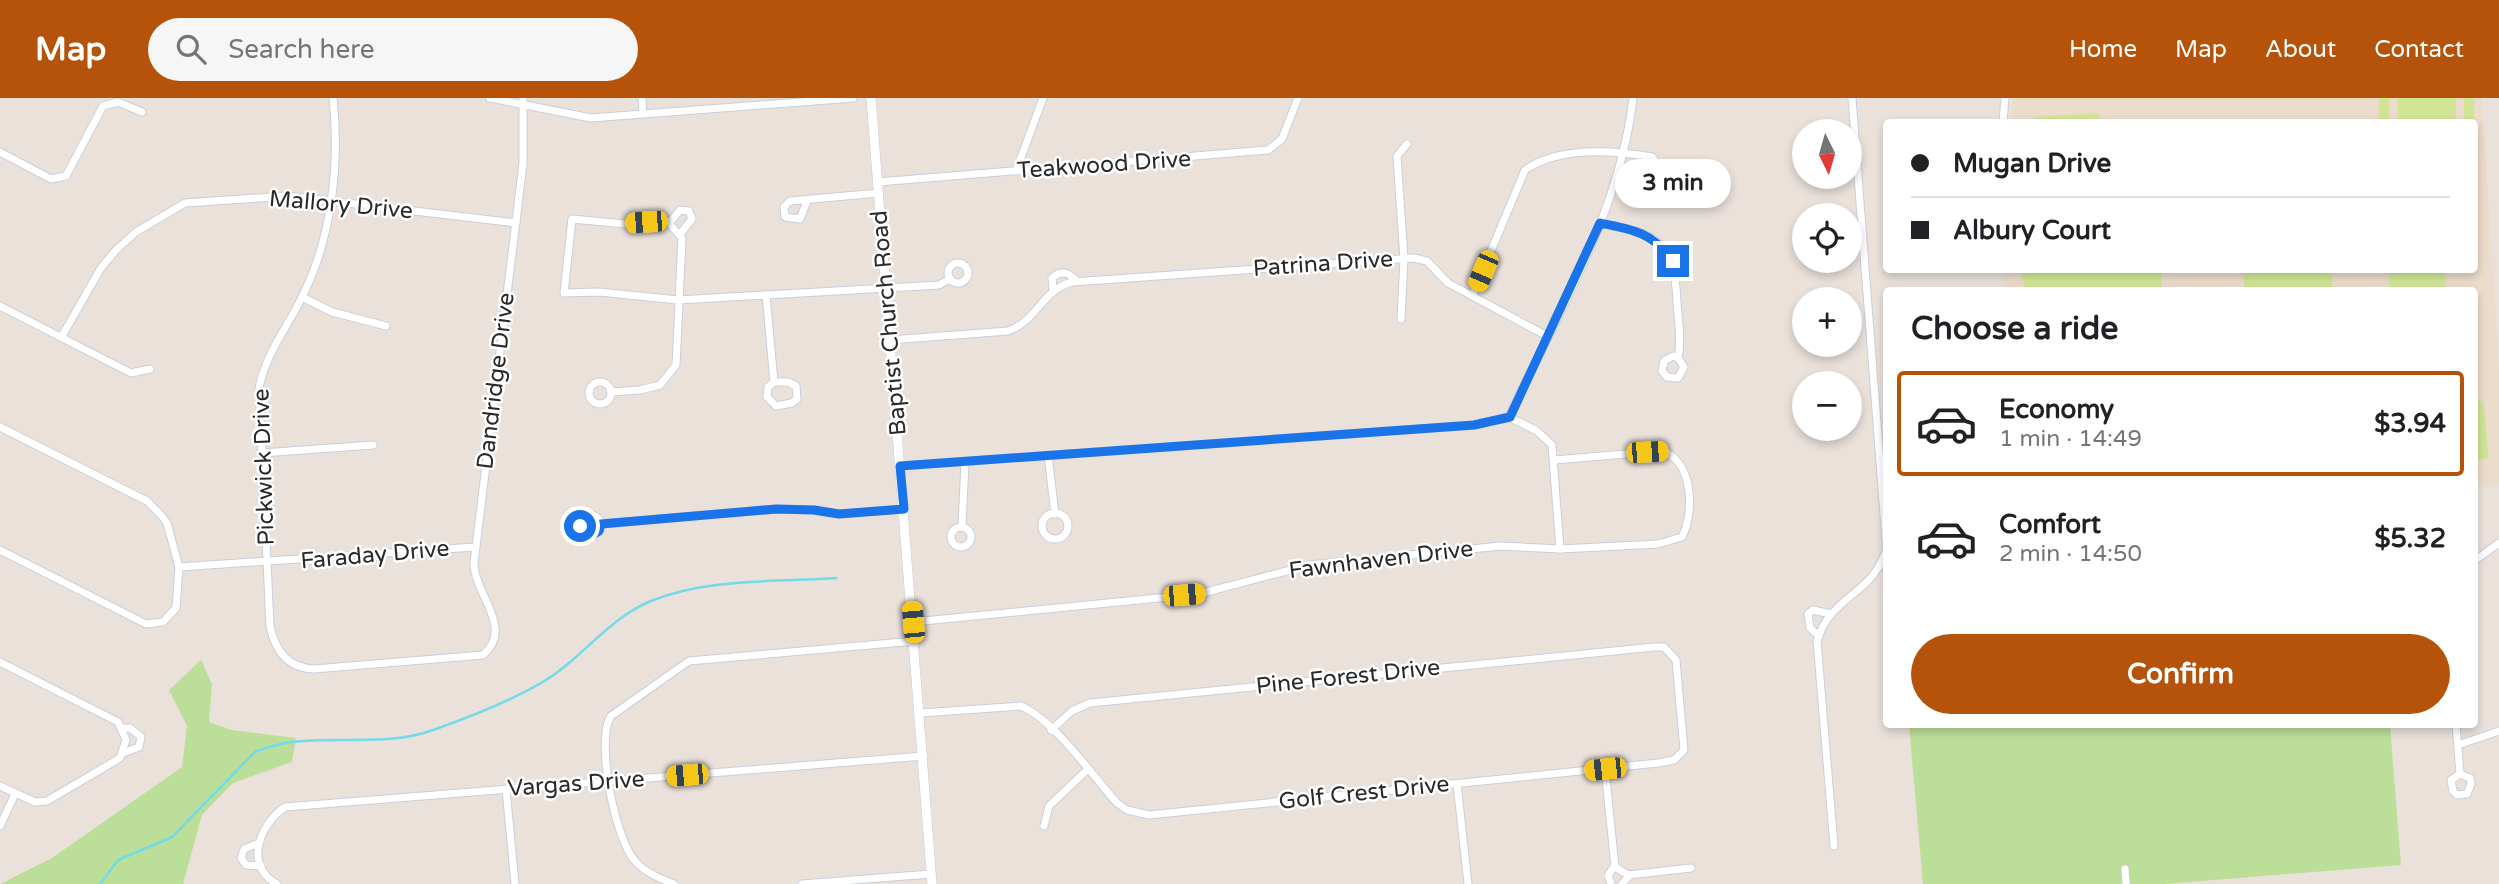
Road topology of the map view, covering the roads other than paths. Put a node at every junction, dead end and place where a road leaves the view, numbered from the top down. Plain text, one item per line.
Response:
1 (333, 98) edge
2 (490, 98) edge
3 (642, 98) edge
4 (853, 98) edge
5 (871, 98) edge
6 (1043, 98) edge
7 (1298, 98) edge
8 (1633, 98) edge
9 (1852, 98) edge
10 (2005, 98) edge
11 (523, 102) edge
12 (752, 102) edge
13 (142, 112) dead end
14 (643, 114) junction
15 (2003, 119) edge
16 (1407, 144) dead end
17 (0, 152) edge
18 (1624, 152) junction
19 (1661, 168) dead end
20 (1016, 172) junction
21 (878, 182) junction
22 (878, 193) junction
23 (330, 200) junction
24 (807, 201) dead end
25 (670, 222) junction
26 (516, 223) junction
27 (1600, 223) junction
28 (680, 234) junction
29 (1404, 259) junction
30 (950, 279) dead end
31 (1077, 281) junction
32 (886, 287) junction
33 (1053, 289) junction
34 (766, 295) junction
35 (1472, 296) junction
36 (302, 297) junction
37 (678, 300) junction
38 (0, 306) edge
39 (1401, 319) dead end
40 (386, 326) dead end
41 (62, 336) junction
42 (1547, 336) junction
43 (890, 340) junction
44 (1678, 358) dead end
45 (150, 369) dead end
46 (774, 382) junction
47 (611, 392) dead end
48 (1510, 417) junction
49 (0, 426) edge
50 (373, 445) dead end
51 (262, 453) junction
52 (1048, 455) junction
53 (1554, 460) junction
54 (965, 462) junction
55 (900, 466) junction
56 (1883, 501) edge
57 (904, 509) junction
58 (1055, 514) dead end
59 (601, 524) dead end
60 (962, 527) dead end
61 (2499, 543) edge
62 (475, 547) junction
63 (1560, 549) junction
64 (0, 550) edge
65 (1883, 558) edge
66 (2478, 558) edge
67 (267, 564) junction
68 (179, 567) junction
69 (1831, 614) junction
70 (913, 622) junction
71 (1819, 636) junction
72 (915, 641) junction
73 (0, 662) edge
74 (303, 669) joint
75 (920, 713) junction
76 (122, 728) junction
77 (2456, 728) edge
78 (1051, 730) junction
79 (2499, 731) edge
80 (2458, 745) junction
81 (123, 753) junction
82 (924, 756) junction
83 (1658, 763) joint
84 (1605, 769) junction
85 (1087, 770) junction
86 (2460, 774) dead end
87 (609, 781) junction
88 (1457, 784) junction
89 (0, 786) edge
90 (506, 789) junction
91 (15, 794) junction
92 (0, 826) edge
93 (1044, 826) dead end
94 (259, 843) junction
95 (1834, 846) dead end
96 (1615, 865) junction
97 (261, 866) junction
98 (1691, 868) dead end
99 (2125, 869) dead end
100 (1630, 874) junction
101 (932, 879) edge
102 (277, 884) edge
103 (515, 884) edge
104 (674, 884) edge
105 (802, 884) edge
106 (1468, 884) edge
107 (1611, 884) edge
108 (1622, 884) edge
109 (2126, 884) edge

1 - 23 street, Pickwick Drive
2 - 11 street
3 - 14 street
4 - 12 street
5 - 21 street, Baptist Church Road
6 - 20 street
7 - 20 street, Teakwood Drive
8 - 18 street
9 - 56 street
10 - 15 street
11 - 14 street
11 - 26 street, Dandridge Drive
12 - 14 street
13 - 17 street
16 - 29 street
18 - 19 street
18 - 27 street
18 - 35 street
20 - 21 street, Teakwood Drive
21 - 22 street, Baptist Church Road
22 - 24 street
22 - 32 street, Baptist Church Road
23 - 26 street, Mallory Drive
23 - 36 street, Pickwick Drive
23 - 41 street, Mallory Drive
25 - 28 street
25 - 28 street
25 - 37 street
26 - 62 street, Dandridge Drive
27 - 42 street
27 - 44 street
28 - 37 street
29 - 31 street, Patrina Drive
29 - 35 street, Patrina Drive
29 - 39 street
30 - 32 street
31 - 33 street, Patrina Drive
31 - 33 street, Patrina Drive
32 - 34 street
32 - 43 street, Baptist Church Road
33 - 43 street, Patrina Drive
34 - 37 street
34 - 46 street
35 - 42 street, Patrina Drive
36 - 40 street
36 - 51 street, Pickwick Drive
37 - 47 street
38 - 41 street
41 - 45 street
42 - 48 street
43 - 55 street, Baptist Church Road
46 - 46 street
48 - 52 street
48 - 53 street
49 - 68 street
50 - 51 street
51 - 67 street, Pickwick Drive
52 - 54 street
52 - 58 street
53 - 63 street
53 - 63 street, Fawnhaven Drive
54 - 55 street
54 - 60 street
55 - 57 street, Baptist Church Road
57 - 59 street
57 - 70 street, Baptist Church Road
61 - 66 street
62 - 67 street, Faraday Drive
62 - 74 street, Dandridge Drive
63 - 70 street, Fawnhaven Drive
64 - 68 street
65 - 69 street
67 - 68 street, Faraday Drive
67 - 74 street, Pickwick Drive
69 - 71 street
69 - 71 street
70 - 72 street, Baptist Church Road
71 - 95 street
72 - 75 street, Baptist Church Road
72 - 87 street
73 - 76 street
75 - 78 street, Golf Crest Drive
75 - 82 street, Baptist Church Road
76 - 81 street
76 - 81 street
77 - 80 street
78 - 83 street, Pine Forest Drive
78 - 85 street, Golf Crest Drive
79 - 80 street
80 - 86 street
81 - 91 street
82 - 87 street, Vargas Drive
82 - 101 street, Baptist Church Road
83 - 84 street, Golf Crest Drive
84 - 88 street, Golf Crest Drive
84 - 96 street
85 - 88 street, Golf Crest Drive
85 - 93 street
87 - 90 street, Vargas Drive
87 - 104 street
88 - 106 street
89 - 91 street
90 - 94 street, Vargas Drive
90 - 103 street
91 - 92 street
94 - 97 street, Vargas Drive
94 - 97 street
96 - 100 street
96 - 107 street
97 - 102 street
98 - 100 street
99 - 109 street
100 - 108 street
101 - 105 street

